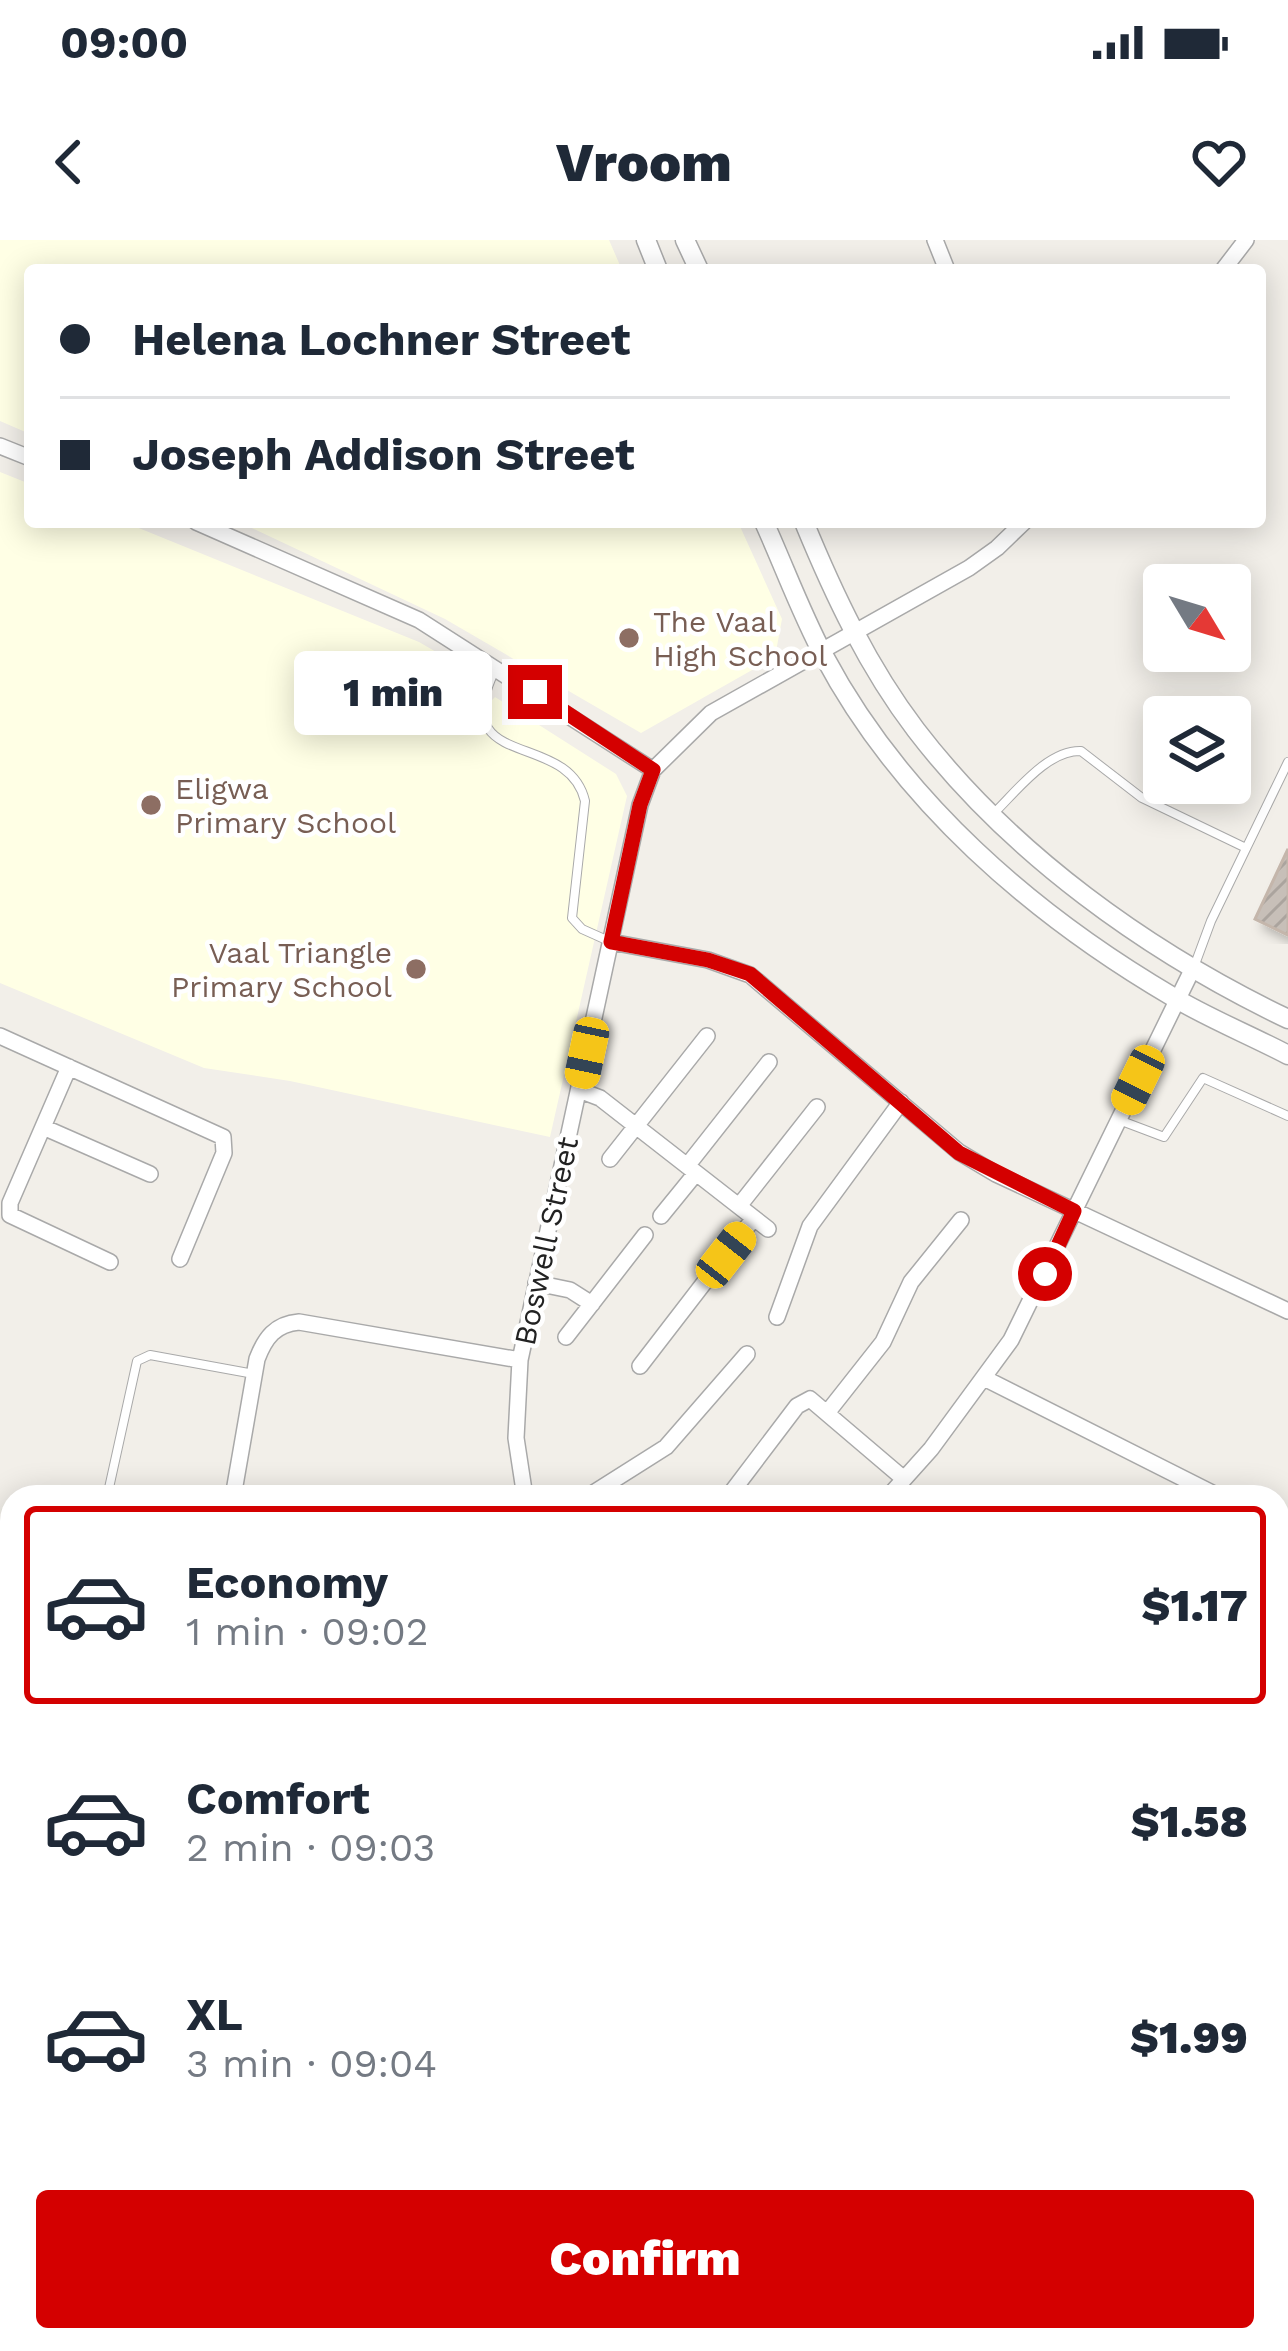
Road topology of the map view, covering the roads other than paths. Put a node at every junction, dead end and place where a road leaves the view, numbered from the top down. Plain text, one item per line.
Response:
1 (1246, 240) edge
2 (1228, 264) edge
3 (210, 528) edge
4 (767, 528) edge
5 (806, 528) edge
6 (1018, 528) edge
7 (855, 633) junction
8 (822, 652) junction
9 (497, 667) junction
10 (1288, 762) edge
11 (653, 770) junction
12 (992, 815) junction
13 (1246, 848) junction
14 (611, 942) junction
15 (1193, 968) junction
16 (1177, 1000) junction
17 (1288, 1019) edge
18 (0, 1036) edge
19 (707, 1036) dead end
20 (1288, 1055) edge
21 (769, 1062) dead end
22 (69, 1067) junction
23 (579, 1090) junction
24 (901, 1102) junction
25 (817, 1107) dead end
26 (1288, 1116) edge
27 (1119, 1120) junction
28 (636, 1126) junction
29 (43, 1127) junction
30 (610, 1159) dead end
31 (692, 1169) junction
32 (150, 1174) dead end
33 (739, 1206) junction
34 (1074, 1211) junction
35 (661, 1216) dead end
36 (961, 1220) dead end
37 (645, 1234) dead end
38 (180, 1259) dead end
39 (110, 1262) dead end
40 (536, 1283) junction
41 (592, 1304) junction
42 (1288, 1310) edge
43 (777, 1317) dead end
44 (566, 1337) dead end
45 (747, 1354) dead end
46 (520, 1360) junction
47 (640, 1366) dead end
48 (254, 1374) junction
49 (986, 1379) junction
50 (827, 1413) junction
51 (904, 1480) junction
52 (110, 1485) edge
53 (235, 1485) edge
54 (523, 1485) edge
55 (605, 1485) edge
56 (737, 1485) edge
57 (899, 1485) edge
58 (1196, 1485) edge

1 - 2 street
3 - 9 street
4 - 8 street
5 - 7 street
6 - 7 street, Boswell Street
7 - 8 street, Boswell Street
7 - 12 street
8 - 11 street, Boswell Street
8 - 16 street
9 - 11 street
9 - 14 lane
10 - 13 lane
11 - 14 street, Boswell Street
12 - 13 lane
12 - 15 street
13 - 15 lane
14 - 23 street, Boswell Street
14 - 24 street
15 - 16 street
15 - 17 street
16 - 20 street
16 - 27 street
18 - 22 street
19 - 28 street
21 - 31 street
22 - 29 street
22 - 38 street
23 - 28 street
23 - 40 street, Boswell Street
24 - 34 street
24 - 43 street
25 - 33 street
26 - 27 lane
27 - 34 street
28 - 30 street
28 - 31 street
29 - 32 street
29 - 39 street
31 - 33 street
31 - 35 street
33 - 47 street
34 - 42 street
34 - 49 street
36 - 50 street
37 - 41 street
40 - 41 street
40 - 46 street, Boswell Street
41 - 44 street
45 - 55 street
46 - 48 street
46 - 54 street, Boswell Street
48 - 52 lane
48 - 53 street
49 - 51 street
49 - 58 street
50 - 51 street
50 - 56 street
51 - 57 street

